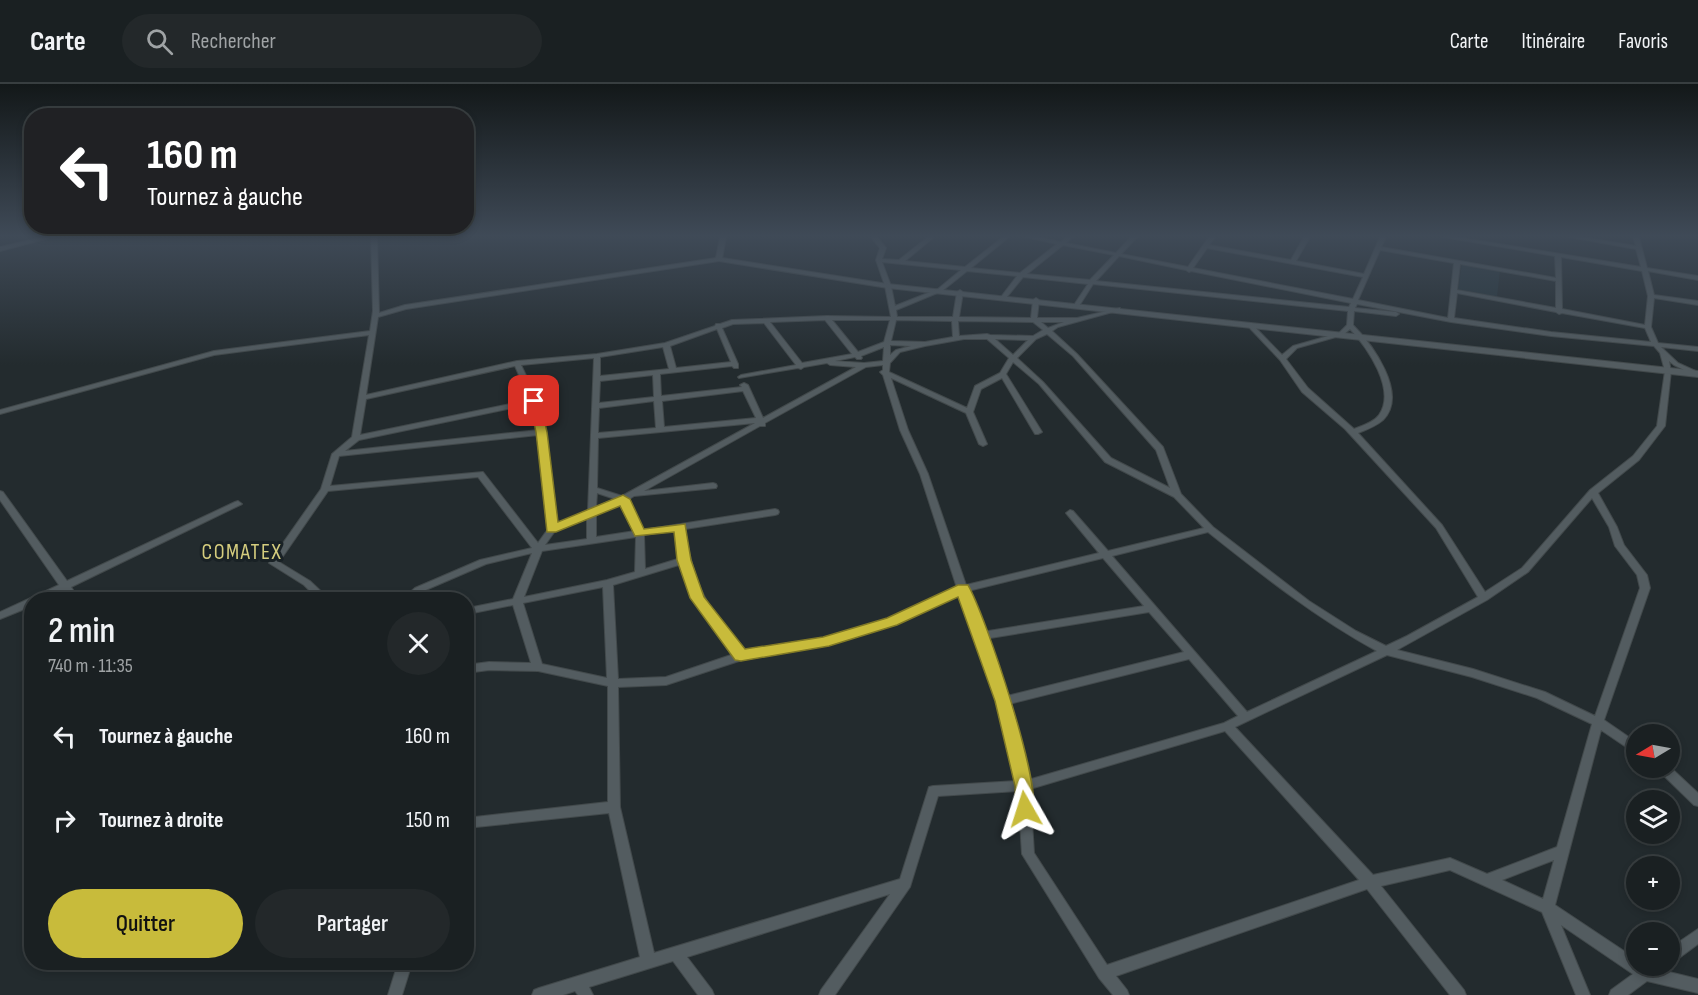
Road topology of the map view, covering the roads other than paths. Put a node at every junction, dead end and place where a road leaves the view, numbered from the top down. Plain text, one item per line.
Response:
1 (375, 280) edge
2 (585, 280) edge
3 (847, 280) edge
4 (886, 280) edge
5 (952, 280) edge
6 (1017, 280) edge
7 (1056, 280) edge
8 (1094, 280) edge
9 (1242, 280) edge
10 (1366, 280) edge
11 (1455, 280) edge
12 (1558, 280) edge
13 (1647, 280) edge
14 (1091, 283) junction
15 (888, 286) junction
16 (939, 290) junction
17 (1454, 291) junction
18 (960, 292) junction
19 (1651, 296) junction
20 (1004, 297) junction
21 (1036, 300) junction
22 (1357, 300) junction
23 (1698, 303) edge
24 (1077, 305) junction
25 (1118, 309) junction
26 (1351, 310) junction
27 (1559, 312) junction
28 (893, 314) junction
29 (376, 316) junction
30 (827, 318) junction
31 (1438, 318) junction
32 (1034, 319) junction
33 (765, 320) junction
34 (1077, 320) junction
35 (1451, 320) junction
36 (955, 321) junction
37 (1250, 324) junction
38 (718, 325) junction
39 (1350, 326) junction
40 (1648, 327) junction
41 (1045, 331) junction
42 (373, 333) junction
43 (1341, 334) junction
44 (987, 336) junction
45 (1362, 337) junction
46 (956, 338) junction
47 (1034, 338) junction
48 (887, 343) junction
49 (925, 344) junction
50 (1655, 344) junction
51 (666, 345) junction
52 (1698, 349) edge
53 (1663, 353) junction
54 (857, 355) junction
55 (597, 356) junction
56 (1282, 358) junction
57 (1011, 360) junction
58 (518, 363) junction
59 (819, 363) junction
60 (735, 364) junction
61 (864, 365) junction
62 (801, 367) junction
63 (886, 368) junction
64 (673, 371) junction
65 (1668, 371) junction
66 (656, 372) junction
67 (1004, 374) junction
68 (1696, 374) edge
69 (741, 378) junction
70 (596, 379) junction
71 (746, 389) junction
72 (362, 398) junction
73 (657, 399) junction
74 (534, 401) junction
75 (595, 406) junction
76 (0, 412) edge
77 (969, 412) junction
78 (761, 422) junction
79 (660, 430) junction
80 (542, 432) junction
81 (1038, 432) dead end
82 (1353, 433) junction
83 (594, 436) junction
84 (356, 438) junction
85 (983, 444) dead end
86 (336, 454) junction
87 (713, 486) dead end
88 (325, 489) junction
89 (592, 489) junction
90 (1593, 492) junction
91 (0, 494) edge
92 (1178, 495) junction
93 (627, 497) junction
94 (238, 504) dead end
95 (775, 512) dead end
96 (1070, 513) dead end
97 (591, 514) junction
98 (680, 527) junction
99 (1210, 529) junction
100 (552, 530) junction
101 (640, 534) junction
102 (591, 541) junction
103 (538, 549) junction
104 (1103, 553) junction
105 (684, 560) junction
106 (640, 572) junction
107 (608, 584) junction
108 (65, 585) junction
109 (963, 589) junction
110 (51, 592) edge
111 (70, 592) edge
112 (316, 592) edge
113 (416, 592) edge
114 (1484, 598) junction
115 (517, 601) junction
116 (24, 605) edge
117 (1151, 608) junction
118 (474, 610) edge
119 (0, 616) edge
120 (978, 636) junction
121 (1386, 651) junction
122 (1192, 654) junction
123 (741, 656) junction
124 (538, 667) junction
125 (474, 668) edge
126 (613, 683) junction
127 (1004, 701) junction
128 (1244, 716) junction
129 (1598, 722) junction
130 (1227, 726) junction
131 (1626, 741) edge
132 (1674, 778) edge
133 (1024, 786) junction
134 (1698, 801) edge
135 (614, 807) junction
136 (474, 822) edge
137 (1564, 850) junction
138 (1487, 879) junction
139 (1370, 882) junction
140 (905, 883) junction
141 (1547, 908) junction
142 (1698, 936) edge
143 (1680, 949) edge
144 (676, 954) junction
145 (1626, 955) edge
146 (648, 960) junction
147 (403, 970) edge
148 (1104, 973) junction
149 (1643, 976) edge
150 (1669, 976) edge
151 (1698, 986) edge
152 (582, 988) edge
153 (395, 995) edge
154 (539, 995) edge
155 (707, 995) edge
156 (826, 995) edge
157 (1122, 995) edge
158 (1459, 995) edge
159 (1583, 995) edge
160 (1617, 995) edge

1 - 29 street
2 - 29 street
3 - 15 street
4 - 15 street
5 - 16 street
6 - 20 street
7 - 14 street
8 - 14 street
9 - 22 street
10 - 22 street
11 - 17 street
12 - 27 street
13 - 19 street
14 - 24 street
14 - 26 street
15 - 16 street
15 - 28 street
16 - 18 street
16 - 28 street
17 - 27 street
17 - 35 street
18 - 20 street
18 - 36 street
19 - 23 street
19 - 40 street
20 - 21 street
21 - 24 street
21 - 32 street
22 - 26 street
22 - 31 street
24 - 25 street
25 - 34 street
25 - 37 street
26 - 31 street
26 - 39 street
27 - 40 street
28 - 30 street
28 - 36 street
28 - 48 street
29 - 42 street
30 - 33 street
30 - 54 street
31 - 35 street
32 - 34 street
32 - 36 street
32 - 41 street
33 - 38 street
33 - 62 street
34 - 41 street
35 - 50 street
36 - 46 street
37 - 43 street
37 - 56 street
38 - 51 street
38 - 60 street
39 - 43 street
39 - 45 street
40 - 50 street
41 - 47 street
41 - 92 street
42 - 72 street
42 - 76 street
43 - 45 street
43 - 56 street
44 - 46 street
44 - 47 street
44 - 57 street
45 - 65 street
45 - 82 street
46 - 49 street
47 - 57 street
48 - 49 street
48 - 54 street
48 - 63 street
49 - 63 street
50 - 52 street
50 - 53 street
51 - 55 street
51 - 64 street
53 - 65 street
53 - 68 street
54 - 59 street
54 - 61 street
55 - 58 street
55 - 70 street
56 - 82 street
57 - 67 street
57 - 92 street
58 - 72 street
58 - 74 street
59 - 61 street
59 - 62 street
60 - 64 street
60 - 69 street
61 - 63 street
61 - 78 street
62 - 69 street
63 - 77 street
63 - 109 street
64 - 66 street
65 - 68 street
65 - 90 street
66 - 70 street
66 - 73 street
67 - 77 street
67 - 81 street
69 - 71 street
70 - 75 street
71 - 73 street
71 - 78 street
72 - 84 street
73 - 75 street
73 - 79 street
74 - 80 street
74 - 84 street
75 - 83 street
77 - 85 street
78 - 79 street
78 - 93 street
79 - 83 street
80 - 86 street
80 - 100 street
82 - 114 street
83 - 89 street
84 - 86 street
86 - 88 street
87 - 93 street
88 - 103 street
88 - 112 street
89 - 93 street
89 - 97 street
90 - 114 street
90 - 129 street
91 - 108 street
92 - 99 street
93 - 97 street
93 - 101 street
94 - 108 street
95 - 98 street
96 - 104 street
97 - 100 street
97 - 102 street
98 - 101 street
98 - 105 street
99 - 104 street
99 - 121 street
100 - 103 street
101 - 102 street
101 - 106 street
102 - 103 street
103 - 113 street
103 - 115 street
104 - 109 street
104 - 117 street
105 - 106 street
105 - 123 street
106 - 107 street
107 - 115 street
107 - 126 street
108 - 110 street
108 - 111 street
109 - 120 street
109 - 123 street
114 - 121 street
115 - 118 street
115 - 124 street
116 - 119 street
117 - 120 street
117 - 122 street
120 - 127 street
121 - 128 street
121 - 129 street
122 - 127 street
122 - 128 street
123 - 126 street
124 - 125 street
124 - 126 street
126 - 135 street
127 - 133 street
128 - 130 street
129 - 131 street
129 - 137 street
130 - 133 street
130 - 139 street
132 - 134 street
133 - 140 street
133 - 148 street
135 - 136 street
135 - 146 street
137 - 138 street
137 - 141 street
138 - 139 street
138 - 141 street
139 - 148 street
139 - 158 street
140 - 144 street
140 - 156 street
141 - 145 street
141 - 159 street
142 - 143 street
144 - 146 street
144 - 155 street
146 - 152 street
147 - 153 street
148 - 157 street
149 - 160 street
150 - 151 street
152 - 154 street

